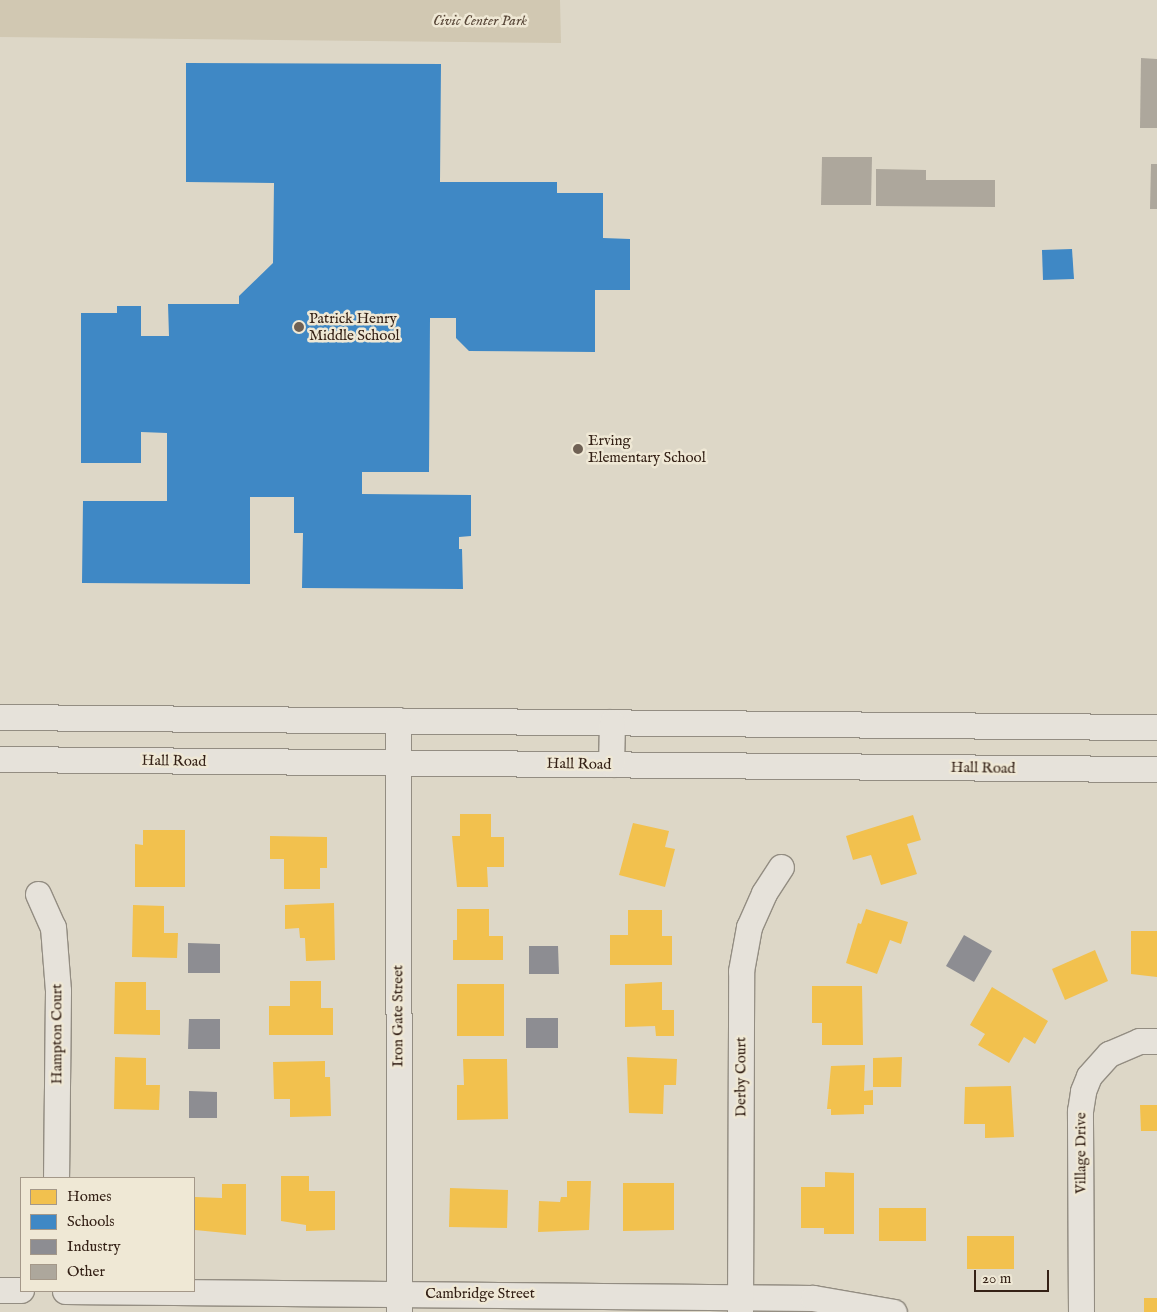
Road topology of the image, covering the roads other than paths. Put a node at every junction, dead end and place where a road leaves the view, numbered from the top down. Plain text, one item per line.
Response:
1 (0, 717) edge
2 (398, 720) junction
3 (612, 722) junction
4 (1157, 727) edge
5 (0, 759) edge
6 (398, 763) junction
7 (611, 764) junction
8 (1157, 769) edge
9 (781, 867) dead end
10 (38, 894) dead end
11 (1157, 1041) edge
12 (56, 1177) edge
13 (0, 1290) edge
14 (20, 1290) edge
15 (93, 1292) edge
16 (399, 1303) edge
17 (740, 1304) edge
18 (894, 1312) edge
19 (1080, 1312) edge

1 - 2 street
2 - 3 street
2 - 6 street, Iron Gate Street
3 - 4 street
3 - 7 street
5 - 6 street, Hall Road
6 - 7 street, Hall Road
6 - 16 street, Iron Gate Street
7 - 8 street, Hall Road
9 - 17 street, Derby Court
10 - 12 street, Hampton Court
11 - 19 street, Village Drive
13 - 14 street
15 - 16 street, Cambridge Street
16 - 17 street, Cambridge Street
17 - 18 street, Cambridge Street

